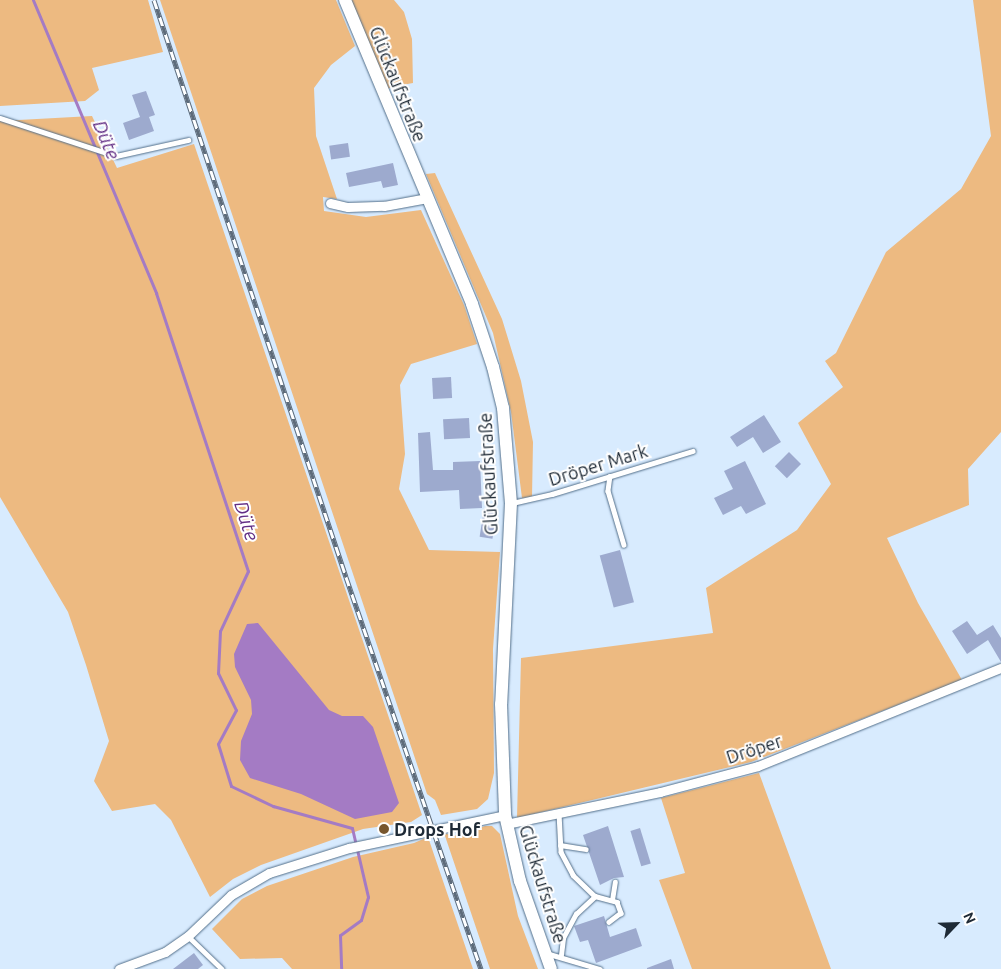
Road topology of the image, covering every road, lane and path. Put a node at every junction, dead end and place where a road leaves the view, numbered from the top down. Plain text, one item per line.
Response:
1 (345, 0) edge
2 (0, 118) edge
3 (188, 140) dead end
4 (427, 198) junction
5 (330, 203) dead end
6 (693, 451) dead end
7 (610, 476) junction
8 (511, 503) junction
9 (624, 545) dead end
10 (1001, 668) edge
11 (559, 813) junction
12 (505, 819) junction
13 (560, 844) junction
14 (586, 849) dead end
15 (614, 882) dead end
16 (595, 896) junction
17 (612, 900) junction
18 (609, 922) dead end
19 (188, 936) junction
20 (545, 953) junction
21 (561, 955) junction
22 (119, 969) edge
23 (222, 969) edge
24 (550, 969) edge
25 (600, 969) edge

1 - 4 main road, Glückaufstraße
2 - 3 lane
4 - 5 street
4 - 8 main road, Glückaufstraße
6 - 7 lane, Dröper Mark
7 - 8 lane, Dröper Mark
7 - 9 lane
8 - 12 main road, Glückaufstraße
10 - 11 street, Dröper
11 - 12 street, Dröper
11 - 13 lane
12 - 19 street, Dröper
12 - 20 main road, Glückaufstraße
13 - 14 lane
13 - 16 lane
15 - 17 lane
16 - 17 lane
16 - 21 lane
17 - 18 lane
19 - 22 street, Dröper
19 - 23 lane
20 - 21 lane
20 - 24 main road, Glückaufstraße
21 - 25 lane

